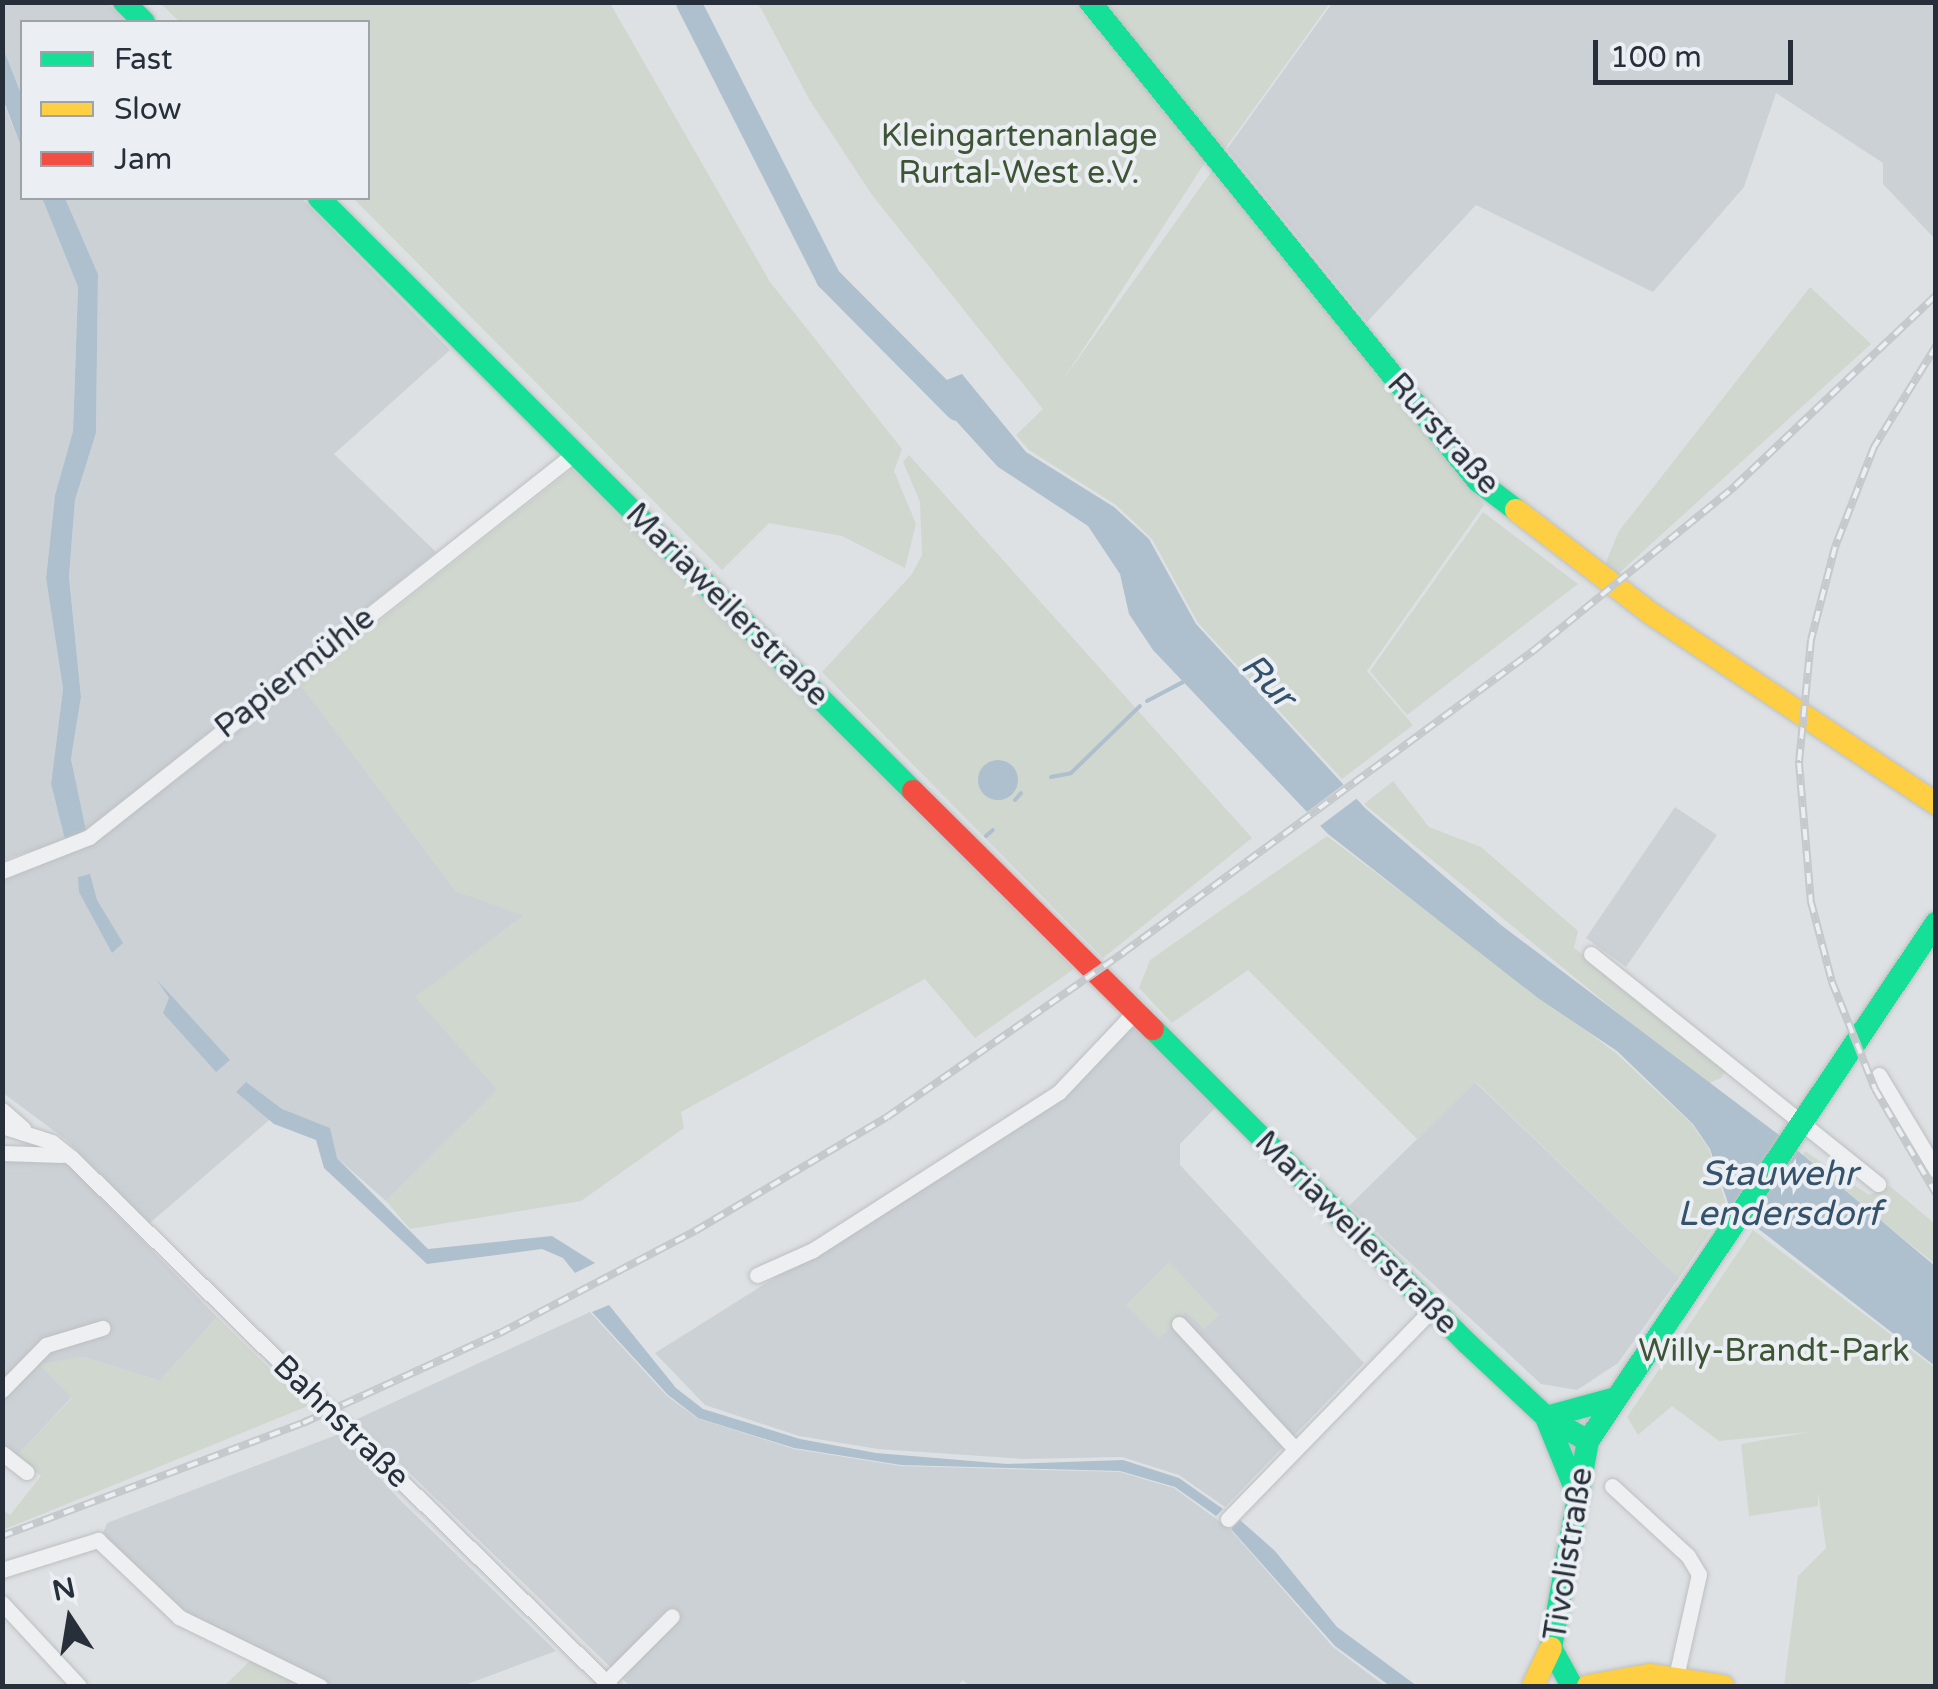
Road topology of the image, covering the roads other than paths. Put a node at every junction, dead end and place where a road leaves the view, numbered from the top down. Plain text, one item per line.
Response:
1 (124, 2) edge
2 (1090, 2) edge
3 (142, 20) edge
4 (321, 200) edge
5 (575, 453) junction
6 (1933, 798) edge
7 (2, 871) edge
8 (1936, 924) edge
9 (1590, 954) dead end
10 (1136, 1012) junction
11 (1879, 1074) dead end
12 (2, 1110) edge
13 (2, 1126) edge
14 (1801, 1126) junction
15 (31, 1133) junction
16 (2, 1141) edge
17 (46, 1150) junction
18 (2, 1154) edge
19 (72, 1158) junction
20 (1936, 1170) edge
21 (1878, 1184) dead end
22 (757, 1275) dead end
23 (1432, 1309) junction
24 (1179, 1324) dead end
25 (102, 1328) dead end
26 (2, 1390) edge
27 (1616, 1398) junction
28 (1546, 1417) junction
29 (1588, 1441) junction
30 (1295, 1449) junction
31 (2, 1454) edge
32 (26, 1472) dead end
33 (1612, 1486) dead end
34 (1576, 1492) junction
35 (1228, 1519) dead end
36 (2, 1570) edge
37 (2, 1603) edge
38 (672, 1616) dead end
39 (1550, 1648) junction
40 (1676, 1677) junction
41 (608, 1684) edge
42 (79, 1686) edge
43 (320, 1686) edge
44 (1533, 1686) edge
45 (1572, 1686) edge
46 (1588, 1686) edge
47 (1723, 1686) edge

1 - 3 main road
2 - 6 main road, Rurstraße
4 - 5 main road, Mariaweilerstraße
5 - 7 street, Papiermühle
5 - 10 main road, Mariaweilerstraße
8 - 14 main road, Tivolistraße
9 - 14 street
10 - 22 street
10 - 23 main road, Mariaweilerstraße
11 - 20 street
12 - 15 street, Bahnstraße
13 - 15 street, Bahnstraße
14 - 21 street
14 - 27 main road, Tivolistraße
15 - 19 street, Bahnstraße
16 - 17 street, Bahnstraße
17 - 18 street, Bahnstraße
17 - 19 street, Bahnstraße
19 - 41 street, Bahnstraße
23 - 28 main road, Mariaweilerstraße
23 - 30 street
24 - 30 street
25 - 26 street
27 - 28 main road
27 - 29 main road, Tivolistraße
28 - 29 main road, Mariaweilerstraße
28 - 34 main road
29 - 34 main road, Tivolistraße
30 - 35 street
31 - 32 street
33 - 40 street
34 - 39 main road, Tivolistraße
36 - 43 street
37 - 42 street
38 - 41 street
39 - 44 main road
39 - 45 main road, Tivolistraße
40 - 46 main road
40 - 47 main road

